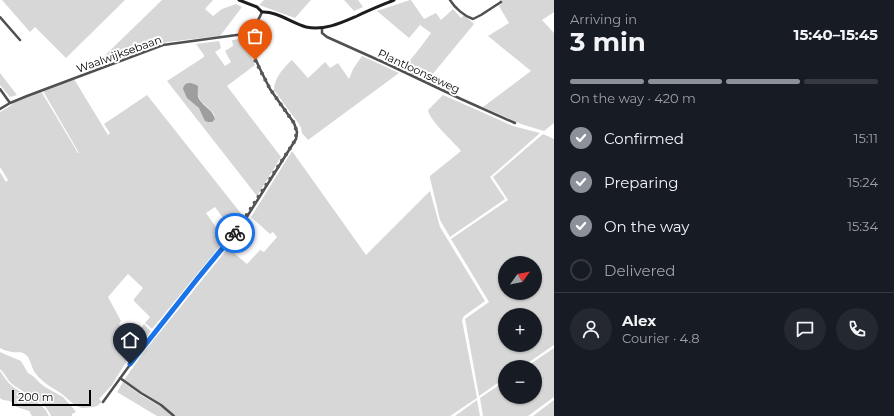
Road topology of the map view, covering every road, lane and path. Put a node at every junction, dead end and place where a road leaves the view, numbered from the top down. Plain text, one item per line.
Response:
1 (239, 0) edge
2 (394, 0) edge
3 (450, 0) edge
4 (501, 2) dead end
5 (262, 12) junction
6 (0, 17) edge
7 (322, 28) junction
8 (244, 34) junction
9 (20, 40) dead end
10 (0, 89) edge
11 (10, 103) junction
12 (0, 108) edge
13 (515, 123) dead end
14 (120, 378) junction
15 (103, 402) dead end
16 (174, 416) edge

1 - 5 street
2 - 7 street
3 - 4 street
5 - 7 street
5 - 8 street
6 - 9 street
7 - 13 street, Plantloonseweg
8 - 11 street, Waalwijksebaan
8 - 14 street
10 - 11 street
11 - 12 street, Waalwijksebaan
14 - 15 street
14 - 16 street

